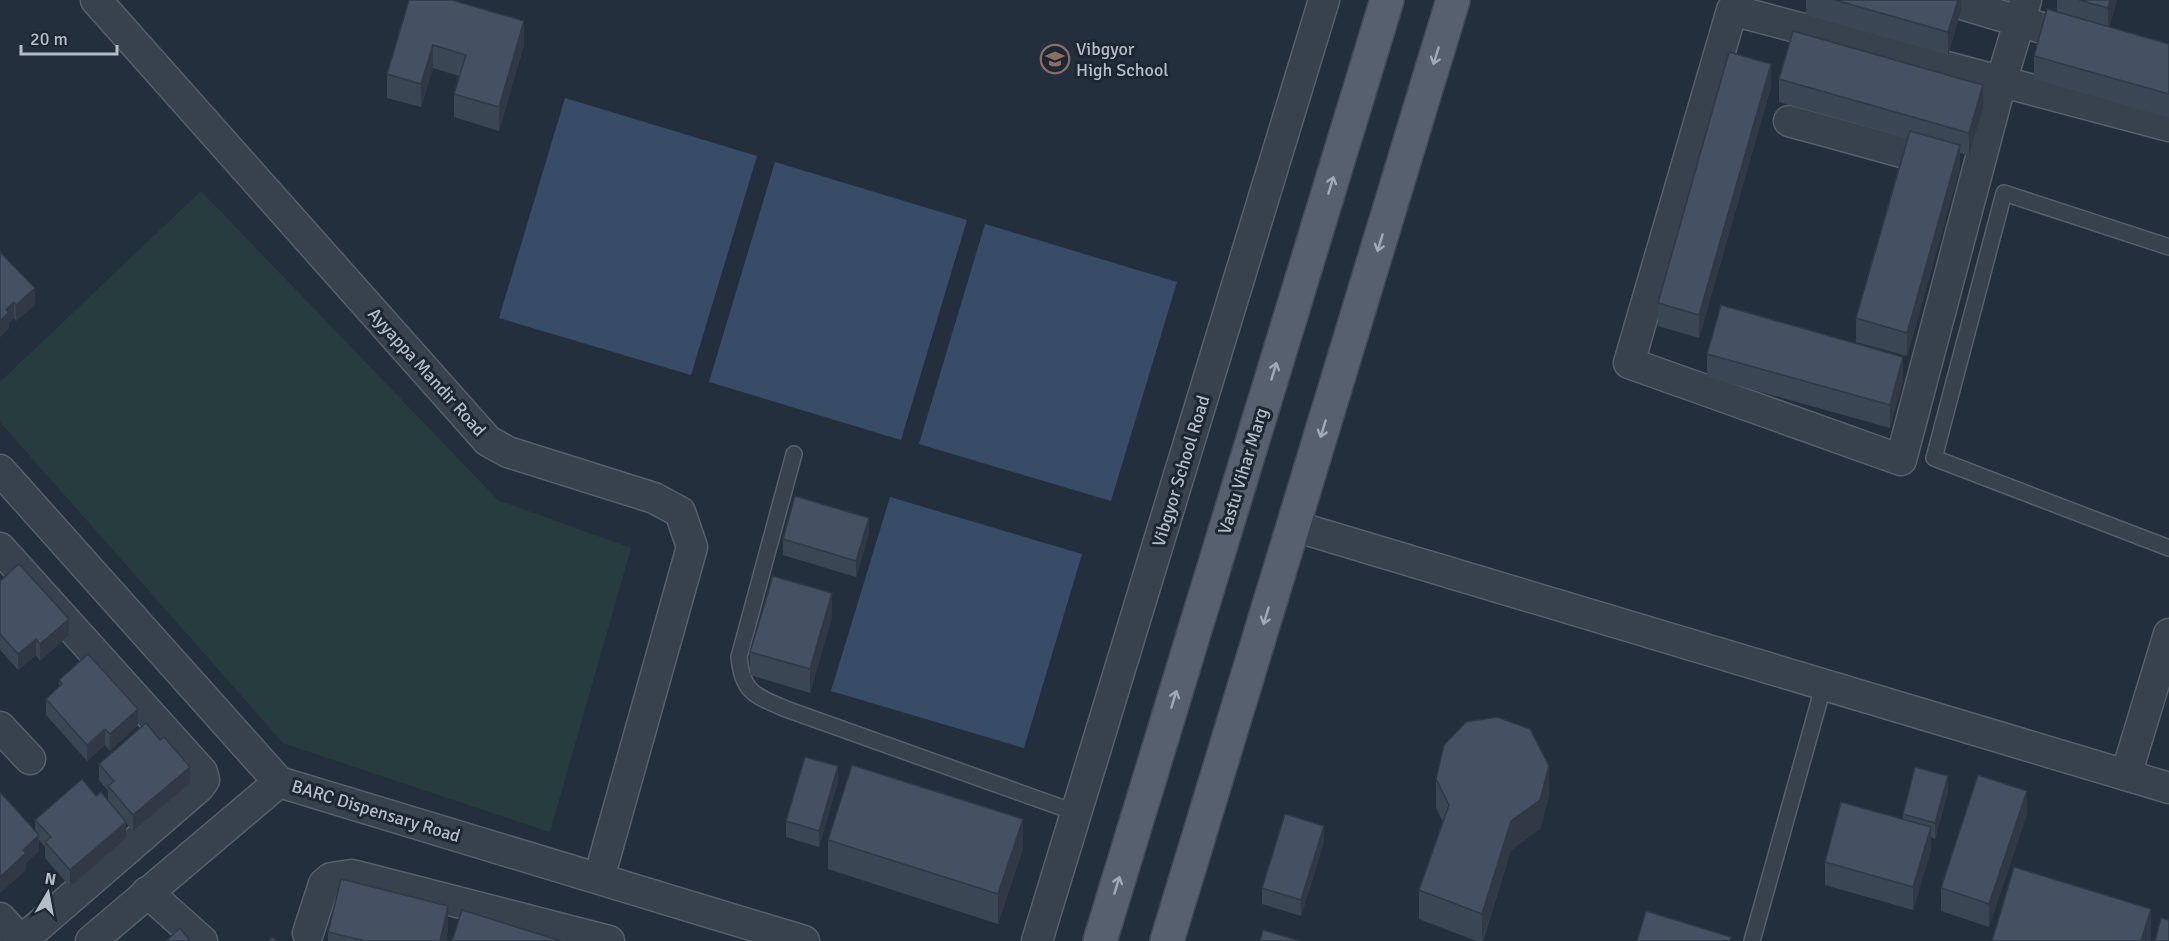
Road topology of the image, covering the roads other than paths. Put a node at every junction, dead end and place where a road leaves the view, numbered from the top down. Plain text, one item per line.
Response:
1 (96, 0) edge
2 (1324, 0) edge
3 (1387, 0) edge
4 (1454, 0) edge
5 (1948, 0) edge
6 (1733, 5) edge
7 (2023, 11) edge
8 (2112, 48) edge
9 (2001, 82) junction
10 (1789, 121) dead end
11 (2169, 126) edge
12 (1977, 172) junction
13 (2169, 247) edge
14 (794, 454) dead end
15 (0, 470) edge
16 (1294, 525) junction
17 (0, 548) edge
18 (2169, 548) edge
19 (2169, 634) edge
20 (1824, 684) junction
21 (0, 727) edge
22 (30, 759) dead end
23 (2126, 775) junction
24 (279, 782) junction
25 (2169, 788) edge
26 (1077, 813) junction
27 (598, 878) junction
28 (147, 892) junction
29 (0, 918) edge
30 (308, 933) dead end
31 (187, 937) edge
32 (21, 941) edge
33 (92, 941) edge
34 (609, 941) edge
35 (804, 941) edge
36 (1037, 941) edge
37 (1100, 941) edge
38 (1167, 941) edge
39 (1752, 941) edge

1 - 27 street, Ayyappa Mandir Road
2 - 26 street, Vibgyor School Road
37 -> 3 main road, Vastu Vihar Marg
4 -> 16 main road
5 - 7 street
6 - 9 street
6 - 12 street
7 - 8 street
7 - 9 street
9 - 11 street
9 - 12 street
10 - 12 street
13 - 18 lane
14 - 26 lane
15 - 24 street, BARC Dispensary Road
16 - 20 street
16 -> 38 main road
17 - 32 street
19 - 23 street
20 - 23 street
20 - 39 lane
21 - 22 street
23 - 25 street
24 - 27 street, BARC Dispensary Road
24 - 28 street
26 - 36 street, Vibgyor School Road
27 - 35 street, BARC Dispensary Road
28 - 31 street
28 - 33 street
29 - 32 street
30 - 34 street

